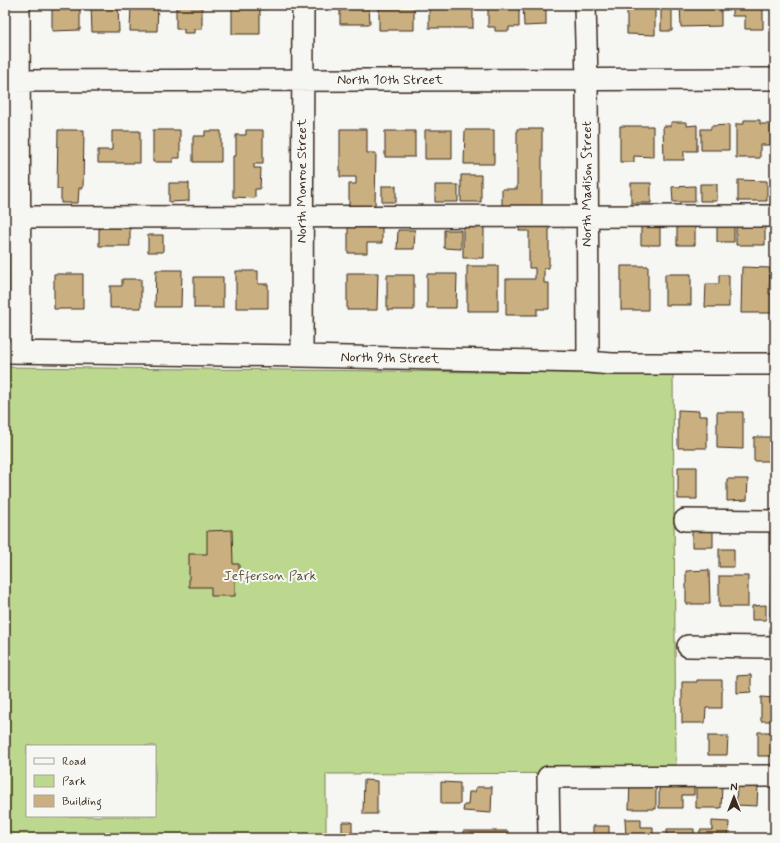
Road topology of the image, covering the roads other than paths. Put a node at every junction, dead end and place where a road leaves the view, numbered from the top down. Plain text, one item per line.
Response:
1 (19, 5) edge
2 (303, 5) edge
3 (585, 5) edge
4 (775, 79) edge
5 (302, 80) junction
6 (587, 80) junction
7 (12, 81) edge
8 (775, 216) edge
9 (12, 217) edge
10 (302, 217) junction
11 (587, 217) junction
12 (12, 352) edge
13 (302, 356) junction
14 (588, 362) junction
15 (775, 364) edge
16 (685, 520) dead end
17 (775, 521) edge
18 (688, 646) dead end
19 (775, 647) edge
20 (775, 776) edge
21 (549, 838) edge

1 - 7 street
2 - 5 street, North Monroe Street
3 - 6 street, North Madison Street
4 - 6 street, North 10th Street
5 - 6 street, North 10th Street
5 - 7 street, North 10th Street
5 - 10 street, North Monroe Street
6 - 11 street, North Madison Street
7 - 9 street
8 - 11 street
9 - 10 street
9 - 12 street
10 - 11 street
10 - 13 street, North Monroe Street
11 - 14 street, North Madison Street
12 - 13 street, North 9th Street
13 - 14 street, North 9th Street
14 - 15 street, North 9th Street
16 - 17 street
18 - 19 street
20 - 21 street

